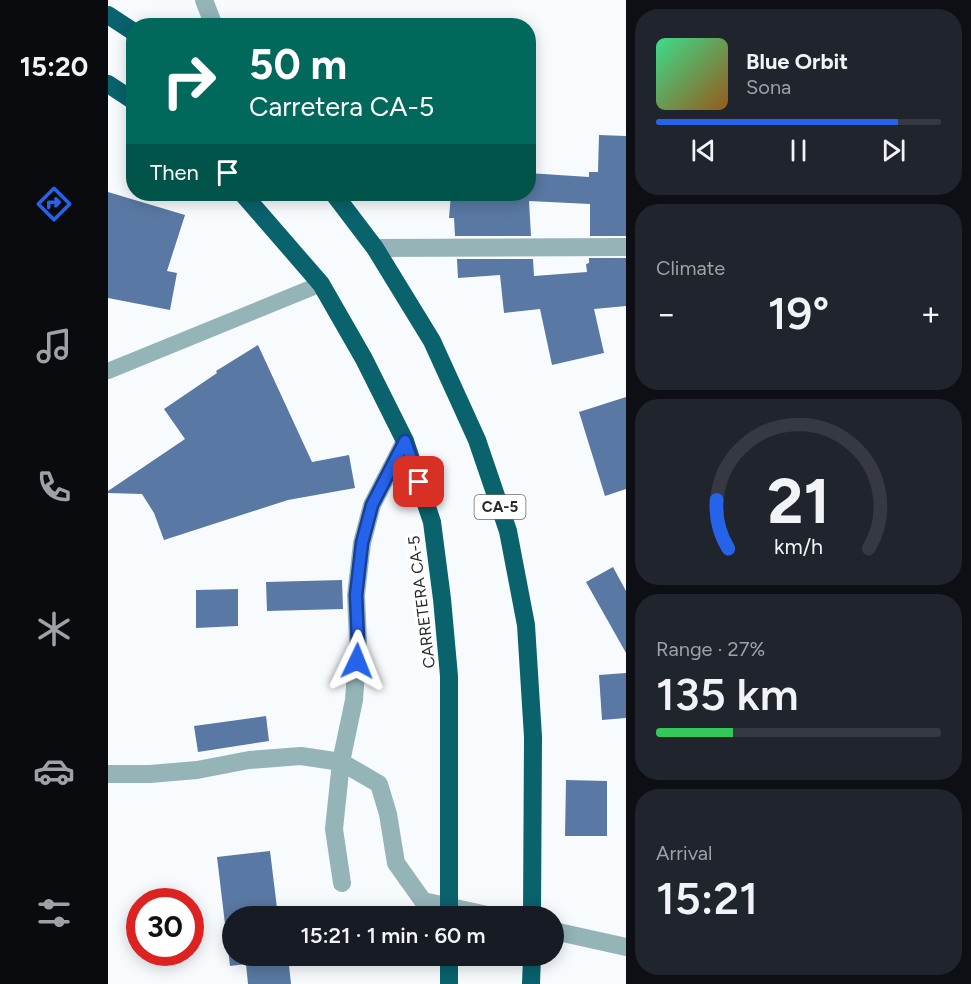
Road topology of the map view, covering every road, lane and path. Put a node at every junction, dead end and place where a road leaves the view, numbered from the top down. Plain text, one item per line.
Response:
1 (204, 0) edge
2 (108, 15) edge
3 (211, 18) edge
4 (126, 27) edge
5 (108, 84) edge
6 (126, 95) edge
7 (252, 201) edge
8 (339, 201) edge
9 (626, 247) edge
10 (375, 248) junction
11 (321, 285) junction
12 (108, 371) edge
13 (405, 441) junction
14 (341, 762) junction
15 (108, 774) edge
16 (342, 883) dead end
17 (446, 906) edge
18 (449, 906) edge
19 (532, 906) edge
20 (564, 933) edge
21 (626, 947) edge
22 (449, 966) edge
23 (532, 966) edge
24 (449, 984) edge
25 (531, 984) edge

1 - 3 street
2 - 4 highway
5 - 6 highway
7 - 11 highway, CARRETERA CA-5
8 - 10 highway, CA-5
9 - 10 street
10 - 19 highway, CA-5
11 - 12 lane
11 - 13 highway, CARRETERA CA-5
13 - 14 street
13 - 18 highway, CARRETERA CA-5, bridge
14 - 15 street
14 - 16 street
14 - 17 street
20 - 21 street
22 - 24 highway
23 - 25 highway

